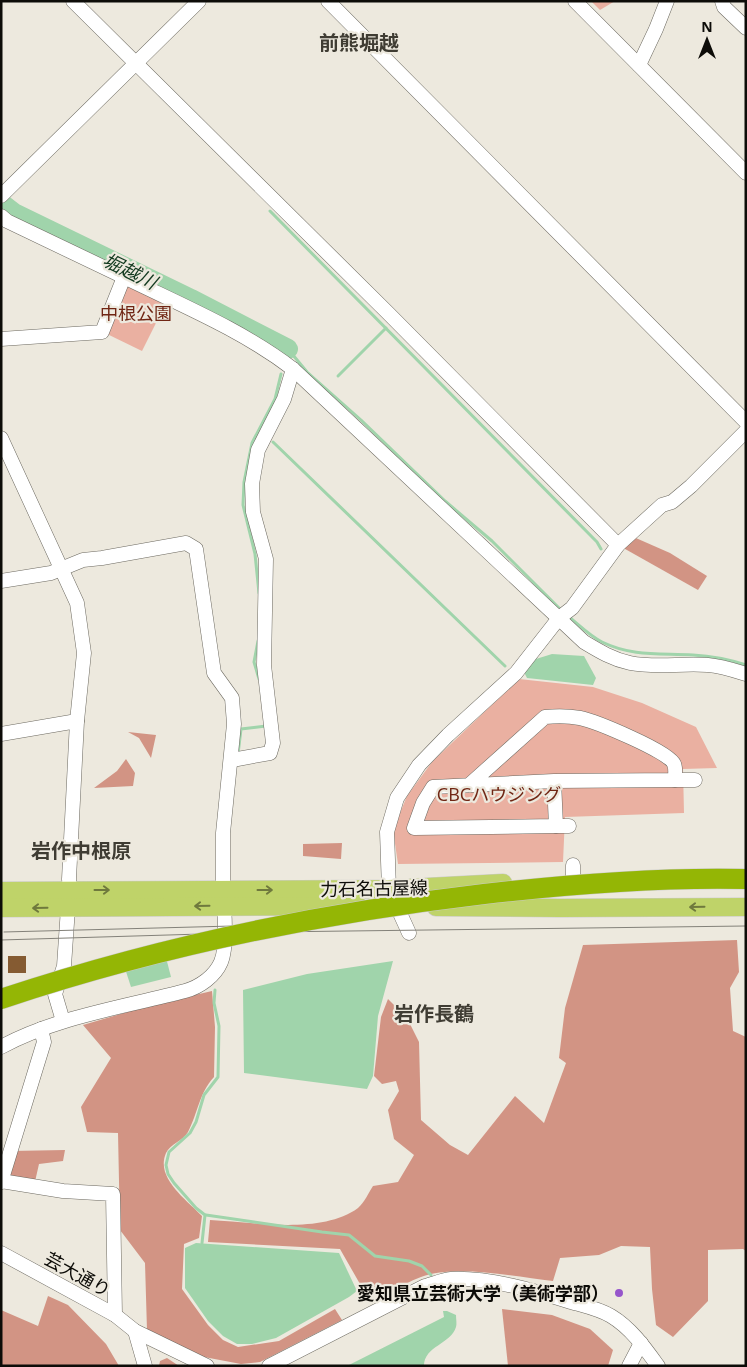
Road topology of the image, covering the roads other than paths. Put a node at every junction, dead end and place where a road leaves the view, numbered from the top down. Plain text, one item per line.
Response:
1 (73, 1) edge
2 (199, 1) edge
3 (328, 1) edge
4 (575, 1) edge
5 (667, 1) edge
6 (722, 1) edge
7 (746, 28) edge
8 (137, 64) junction
9 (639, 64) junction
10 (746, 173) edge
11 (3, 194) edge
12 (1, 216) edge
13 (124, 276) junction
14 (1, 339) edge
15 (293, 369) junction
16 (746, 422) edge
17 (746, 430) edge
18 (1, 438) edge
19 (618, 545) junction
20 (61, 570) junction
21 (1, 581) edge
22 (559, 618) junction
23 (746, 674) edge
24 (77, 721) junction
25 (1, 734) edge
26 (232, 760) junction
27 (675, 780) junction
28 (695, 780) dead end
29 (554, 781) junction
30 (469, 785) junction
31 (746, 874) edge
32 (746, 879) edge
33 (389, 889) junction
34 (746, 889) edge
35 (1, 891) edge
36 (223, 898) junction
37 (69, 899) junction
38 (397, 906) junction
39 (746, 906) edge
40 (1, 908) edge
41 (409, 933) dead end
42 (1, 999) edge
43 (1, 1008) edge
44 (63, 1021) junction
45 (41, 1029) junction
46 (1, 1047) edge
47 (1, 1181) edge
48 (1, 1253) edge
49 (115, 1315) junction
50 (134, 1331) junction
51 (641, 1343) junction
52 (145, 1366) edge
53 (207, 1366) edge
54 (269, 1366) edge
55 (629, 1366) edge
56 (658, 1366) edge

1 - 8 street
2 - 8 street
3 - 16 street
4 - 9 street
5 - 9 street
6 - 7 street
8 - 11 street
8 - 19 street
9 - 10 street
12 - 13 street
13 - 14 street
13 - 15 street
15 - 22 street
15 - 26 street
17 - 19 street
18 - 20 street
19 - 22 street
20 - 21 street
20 - 24 street
20 - 26 street
22 - 23 street
22 - 33 street
24 - 25 street
24 - 37 street
26 - 36 street
27 - 28 street
27 - 29 street
27 - 30 street
29 - 30 street
29 - 30 street
31 - 33 main road, 力石名古屋線
32 - 42 highway, bridge
36 -> 33 main road, 力石名古屋線
33 - 38 street
34 - 43 highway
35 - 37 main road, 力石名古屋線
36 - 37 main road, 力石名古屋線
36 - 38 main road, 力石名古屋線
36 - 44 street
37 -> 40 main road, 力石名古屋線
37 - 44 street
39 -> 38 main road, 力石名古屋線
38 - 41 street
44 - 45 street
45 - 46 street
45 - 47 street
47 - 49 street
48 - 49 street, 芸大通り
49 - 50 street, 芸大通り
50 - 52 street
50 - 53 street, 芸大通り
51 - 54 street
51 - 55 street
51 - 56 street

